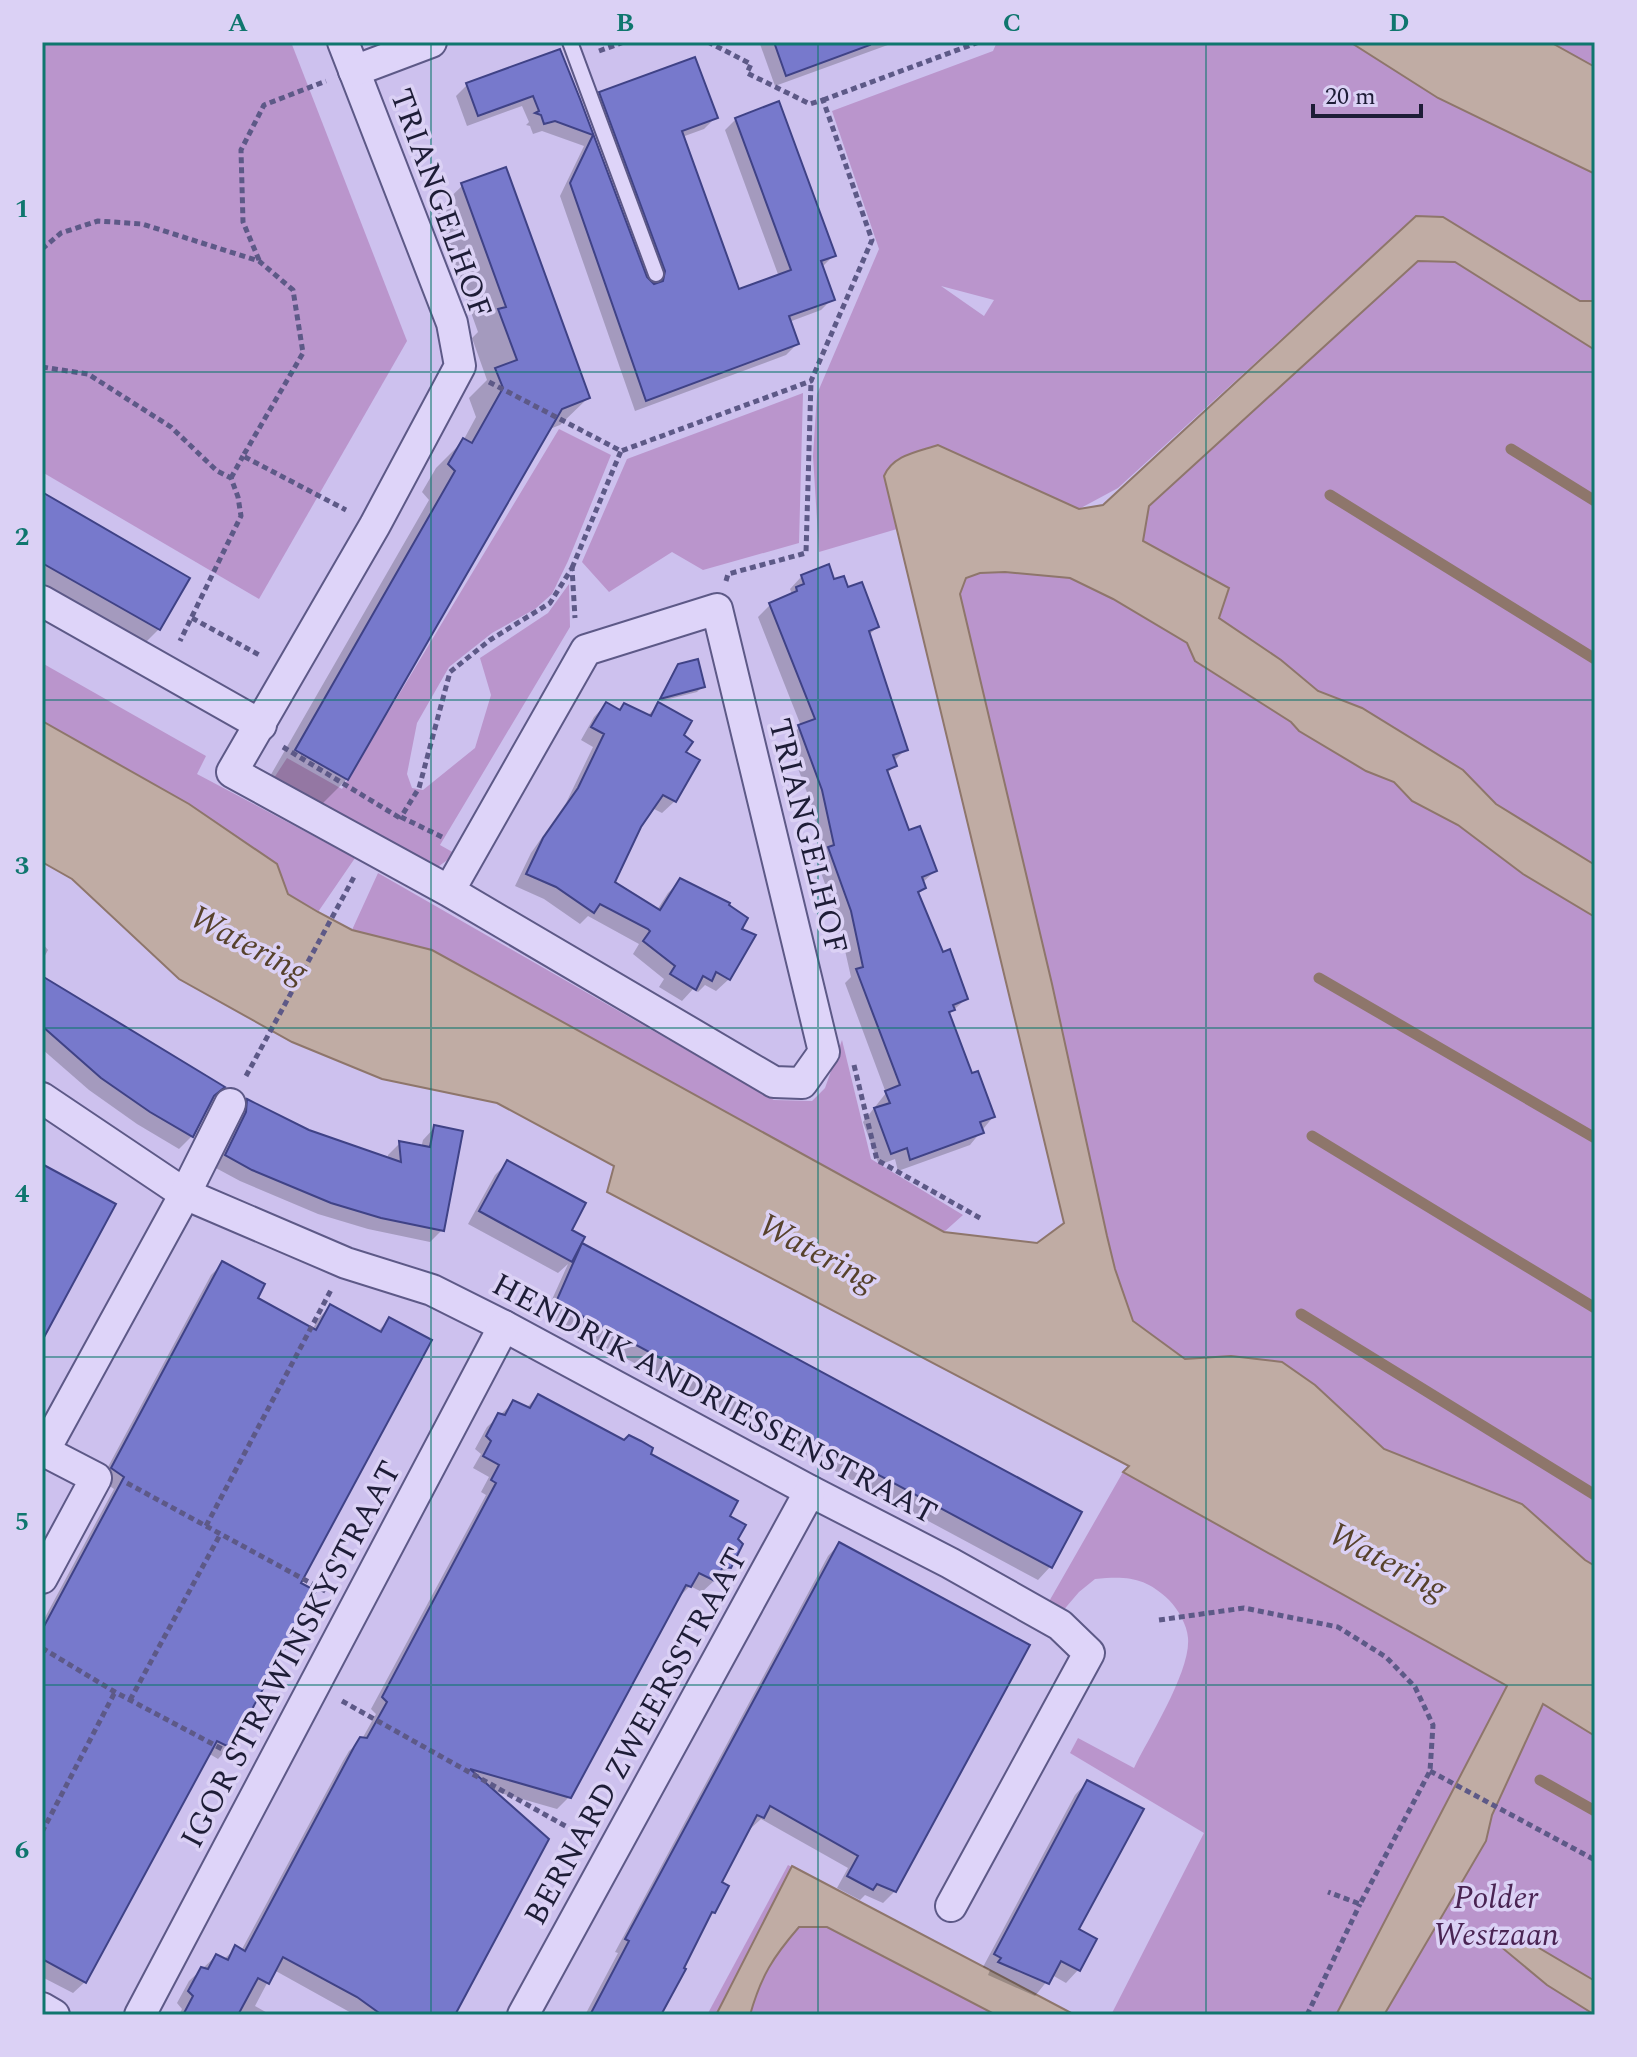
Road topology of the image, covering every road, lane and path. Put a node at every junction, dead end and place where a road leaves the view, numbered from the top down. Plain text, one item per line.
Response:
1 (343, 42) edge
2 (431, 42) edge
3 (570, 42) edge
4 (708, 42) edge
5 (979, 42) edge
6 (354, 71) junction
7 (823, 100) junction
8 (42, 249) edge
9 (259, 261) junction
10 (656, 274) dead end
11 (460, 366) junction
12 (42, 367) edge
13 (811, 381) junction
14 (621, 451) junction
15 (243, 456) junction
16 (231, 478) junction
17 (375, 525) junction
18 (572, 568) junction
19 (42, 601) edge
20 (717, 609) junction
21 (192, 618) junction
22 (586, 650) junction
23 (166, 670) junction
24 (292, 672) junction
25 (259, 728) junction
26 (401, 817) junction
27 (374, 850) junction
28 (471, 852) junction
29 (449, 891) junction
30 (820, 1036) junction
31 (42, 1098) edge
32 (230, 1104) joint
33 (185, 1194) junction
34 (980, 1218) dead end
35 (346, 1263) junction
36 (504, 1326) junction
37 (43, 1451) edge
38 (96, 1478) junction
39 (810, 1491) junction
40 (206, 1526) junction
41 (221, 1533) junction
42 (42, 1578) edge
43 (354, 1606) junction
44 (1159, 1620) dead end
45 (42, 1648) edge
46 (315, 1686) junction
47 (115, 1692) junction
48 (130, 1700) junction
49 (1430, 1771) junction
50 (268, 1773) junction
51 (42, 1832) edge
52 (613, 1853) junction
53 (1595, 1860) edge
54 (1328, 1892) dead end
55 (1360, 1904) junction
56 (951, 1906) dead end
57 (42, 2008) edge
58 (54, 2015) edge
59 (140, 2015) edge
60 (523, 2015) edge
61 (1307, 2015) edge

1 - 6 street, TRIANGELHOF
2 - 6 street
3 - 10 lane
4 - 7 path
5 - 7 path
6 - 9 path
6 - 11 street, TRIANGELHOF
7 - 13 path
8 - 9 path
9 - 15 path
11 - 14 path
11 - 17 street, TRIANGELHOF
12 - 16 path
13 - 14 path
13 - 20 path
14 - 18 path
15 - 16 path
15 - 17 path
16 - 21 path
17 - 24 street, TRIANGELHOF
18 - 22 path
18 - 26 path
19 - 23 street
20 - 22 street
20 - 30 street, TRIANGELHOF
21 - 23 path
21 - 24 path
22 - 28 street
23 - 25 street
24 - 25 street, TRIANGELHOF
25 - 26 path
25 - 27 street, TRIANGELHOF
26 - 27 path
26 - 28 path
27 - 29 street, TRIANGELHOF
27 - 32 path
28 - 29 street
29 - 30 street, TRIANGELHOF
30 - 34 path
31 - 33 street, HENDRIK ANDRIESSENSTRAAT
32 - 33 street
33 - 35 street, HENDRIK ANDRIESSENSTRAAT
33 - 37 street
35 - 36 street, HENDRIK ANDRIESSENSTRAAT
35 - 40 path
36 - 39 street, HENDRIK ANDRIESSENSTRAAT
36 - 43 street, IGOR STRAWINSKYSTRAAT
37 - 38 street
38 - 40 path
38 - 42 street
39 - 52 street, BERNARD ZWEERSSTRAAT
39 - 56 street, HENDRIK ANDRIESSENSTRAAT
40 - 41 path
41 - 43 path
41 - 48 path
43 - 46 street, IGOR STRAWINSKYSTRAAT
44 - 49 path
45 - 47 path
46 - 50 street, IGOR STRAWINSKYSTRAAT
46 - 52 path
47 - 48 path
47 - 51 path
48 - 50 path
49 - 53 path
49 - 55 path
50 - 59 street, IGOR STRAWINSKYSTRAAT
52 - 60 street, BERNARD ZWEERSSTRAAT
54 - 55 path
55 - 61 path
57 - 58 street

